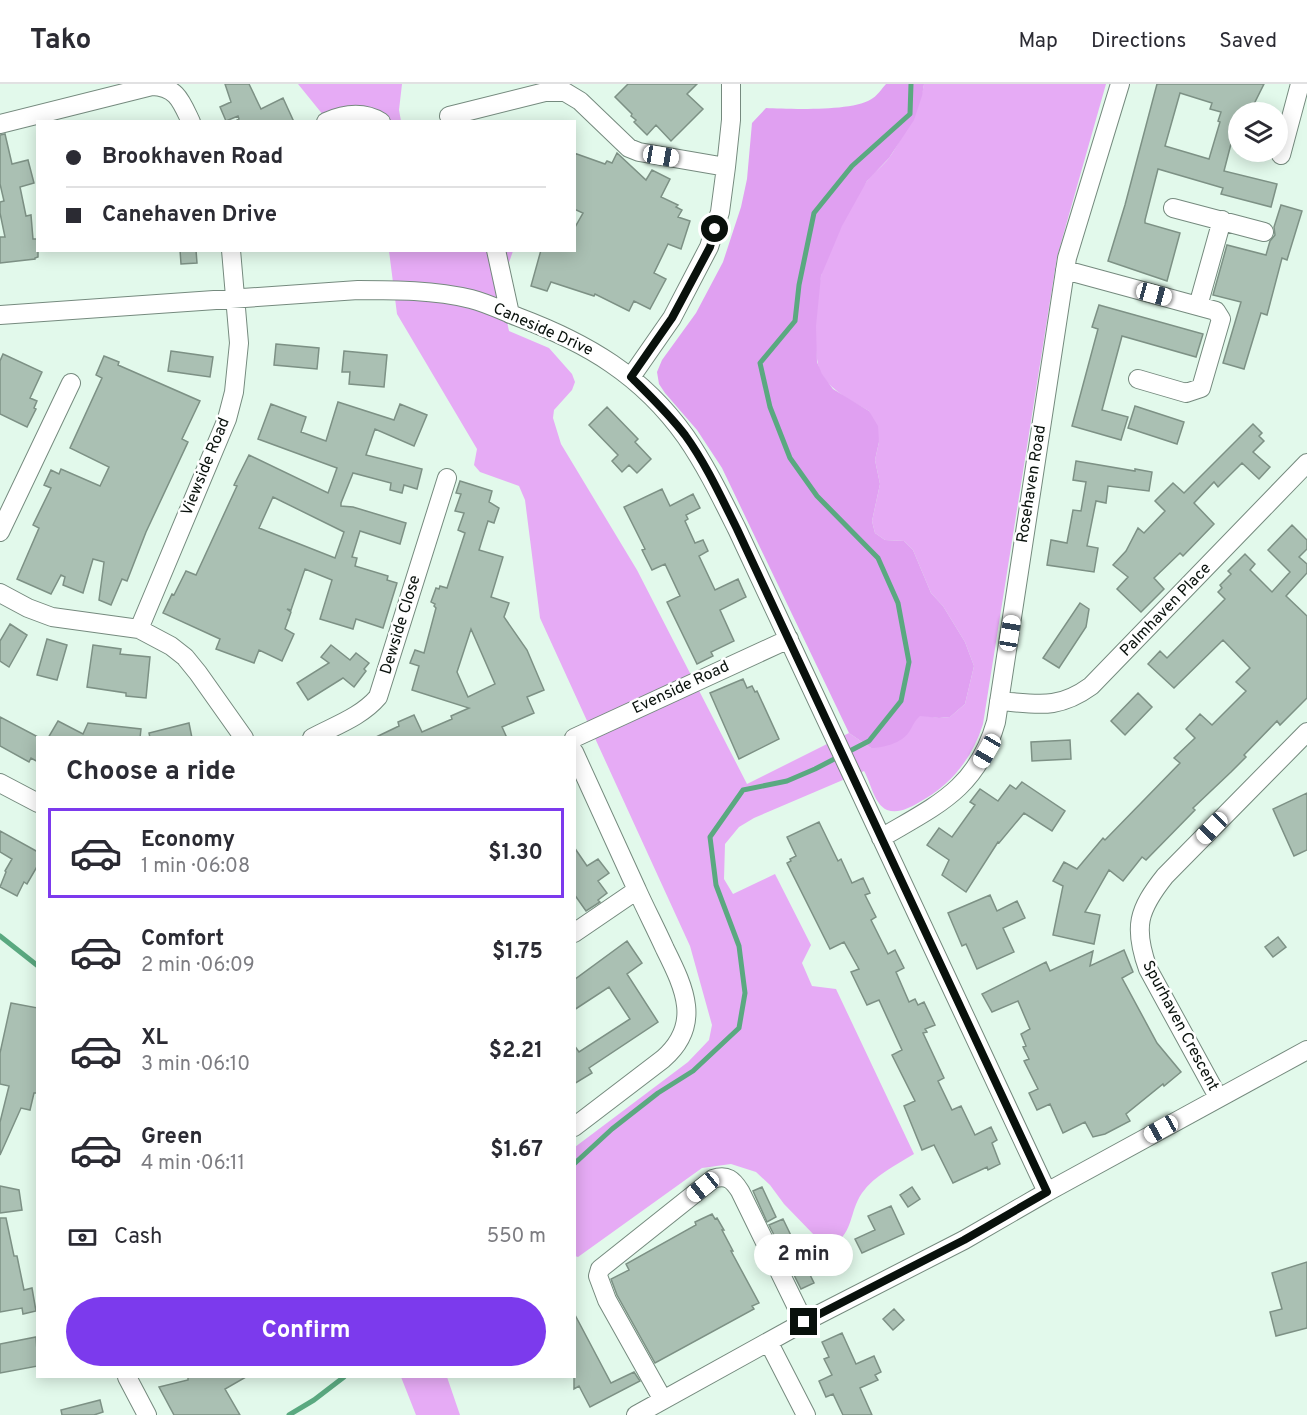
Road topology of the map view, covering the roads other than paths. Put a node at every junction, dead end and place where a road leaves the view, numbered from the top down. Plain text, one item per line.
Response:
1 (731, 84) edge
2 (1120, 84) edge
3 (1300, 84) edge
4 (449, 116) dead end
5 (190, 120) edge
6 (332, 120) edge
7 (376, 120) edge
8 (0, 124) edge
9 (1288, 129) edge
10 (726, 166) junction
11 (1173, 208) dead end
12 (1222, 220) junction
13 (1264, 232) dead end
14 (231, 252) edge
15 (496, 252) edge
16 (1065, 270) junction
17 (234, 298) junction
18 (1198, 306) junction
19 (510, 314) junction
20 (0, 315) edge
21 (631, 377) junction
22 (1138, 379) dead end
23 (71, 383) dead end
24 (1307, 463) edge
25 (447, 478) dead end
26 (0, 532) edge
27 (0, 593) edge
28 (139, 628) junction
29 (789, 639) junction
30 (999, 701) junction
31 (1307, 732) edge
32 (243, 736) edge
33 (316, 736) edge
34 (576, 737) edge
35 (576, 756) edge
36 (0, 783) edge
37 (36, 802) edge
38 (881, 838) junction
39 (637, 890) junction
40 (576, 932) edge
41 (1307, 1050) edge
42 (1218, 1097) junction
43 (576, 1125) edge
44 (1047, 1192) junction
45 (804, 1322) junction
46 (770, 1342) junction
47 (127, 1378) edge
48 (663, 1400) junction
49 (147, 1415) edge
50 (636, 1415) edge
51 (806, 1415) edge

1 - 10 street
2 - 16 street, Rosehaven Road
3 - 9 street
4 - 10 street
5 - 8 street
6 - 7 street
10 - 21 street
11 - 12 street
12 - 13 street
12 - 18 street
14 - 17 street, Viewside Road
15 - 19 street
16 - 18 street
16 - 30 street, Rosehaven Road
17 - 19 street, Caneside Drive
17 - 20 street, Caneside Drive
17 - 28 street, Viewside Road
18 - 22 street
19 - 21 street, Caneside Drive
21 - 29 street, Caneside Drive
23 - 26 street
24 - 30 street, Palmhaven Place
25 - 33 street, Dewside Close
27 - 28 street
28 - 32 street
29 - 34 street, Evenside Road
29 - 38 street, Caneside Drive
30 - 38 street, Rosehaven Road
31 - 42 street, Spurhaven Crescent
35 - 39 street
36 - 37 street
38 - 44 street, Caneside Drive
39 - 40 street
39 - 43 street
41 - 42 street
42 - 44 street
44 - 45 street
45 - 46 street
45 - 48 street
46 - 48 street
46 - 51 street
47 - 49 street
48 - 50 street

